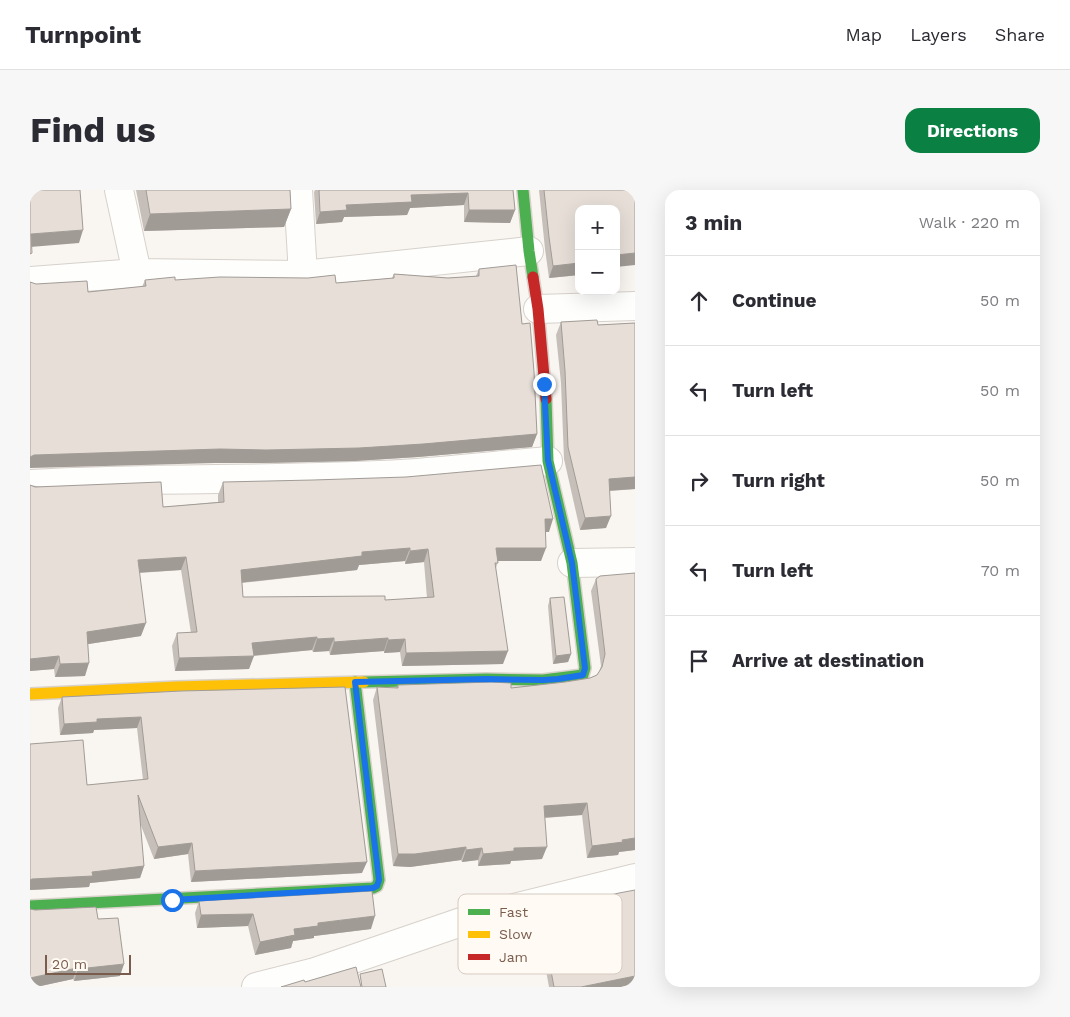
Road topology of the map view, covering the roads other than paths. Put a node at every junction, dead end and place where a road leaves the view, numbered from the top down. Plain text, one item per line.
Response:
1 (119, 190) edge
2 (298, 190) edge
3 (523, 190) edge
4 (529, 251) junction
5 (137, 273) junction
6 (303, 274) junction
7 (30, 281) edge
8 (635, 306) edge
9 (538, 309) junction
10 (548, 460) junction
11 (30, 484) edge
12 (635, 562) edge
13 (572, 563) junction
14 (355, 682) junction
15 (30, 694) edge
16 (635, 878) edge
17 (570, 894) edge
18 (30, 906) edge
19 (458, 924) edge
20 (317, 980) edge
21 (256, 987) edge

1 - 5 street
2 - 6 street
3 - 4 street
4 - 6 street
4 - 9 street
5 - 6 street
5 - 7 street
8 - 9 street
9 - 10 street
10 - 11 street
10 - 13 street
12 - 13 street
13 - 14 street
14 - 15 street
14 - 18 street
16 - 17 street
19 - 20 street
20 - 21 street

